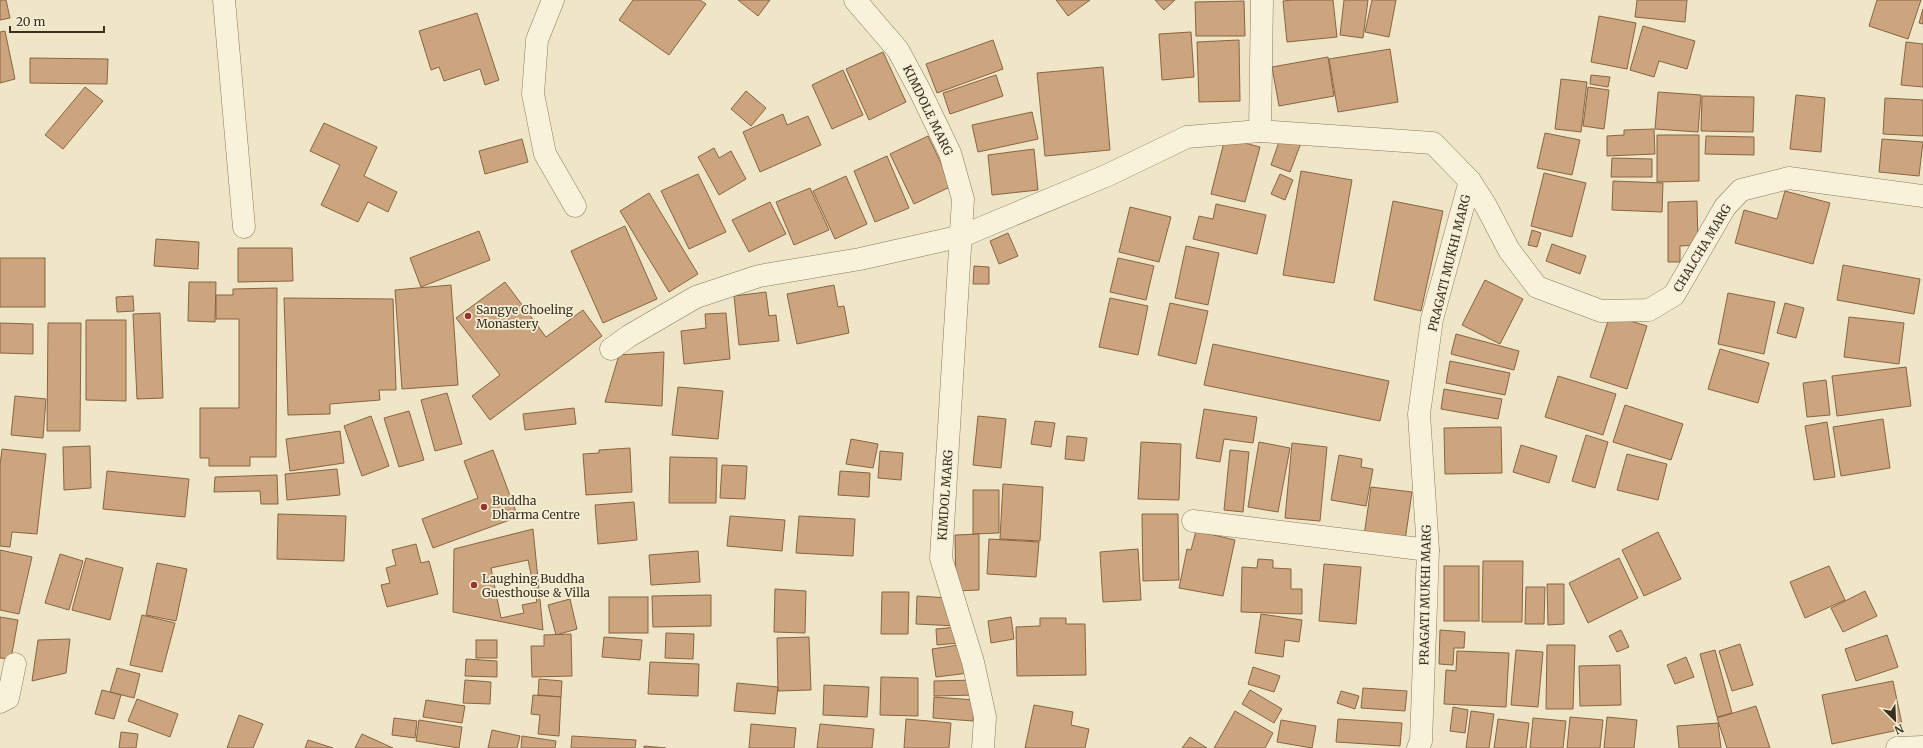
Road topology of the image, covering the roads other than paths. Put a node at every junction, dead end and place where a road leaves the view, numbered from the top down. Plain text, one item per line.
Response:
1 (224, 0) edge
2 (553, 0) edge
3 (855, 0) edge
4 (1262, 0) edge
5 (1260, 131) junction
6 (1470, 181) junction
7 (1923, 196) edge
8 (575, 206) dead end
9 (244, 227) dead end
10 (962, 236) junction
11 (612, 349) dead end
12 (1193, 521) dead end
13 (1428, 550) junction
14 (15, 664) dead end
15 (0, 702) edge
16 (1422, 746) edge
17 (1923, 747) edge
18 (983, 748) edge
19 (1897, 748) edge

1 - 9 street
2 - 8 street
3 - 10 street, KIMDOLE MARG
4 - 5 street
5 - 6 street, PRAGATI MUKHI MARG
5 - 10 street, PRAGATI MUKHI MARG
6 - 7 street, CHALCHA MARG
6 - 13 street, PRAGATI MUKHI MARG
10 - 11 street, PRAGATI MUKHI MARG
10 - 18 street, KIMDOL MARG
12 - 13 street
13 - 16 street, PRAGATI MUKHI MARG
14 - 15 street
17 - 19 street

